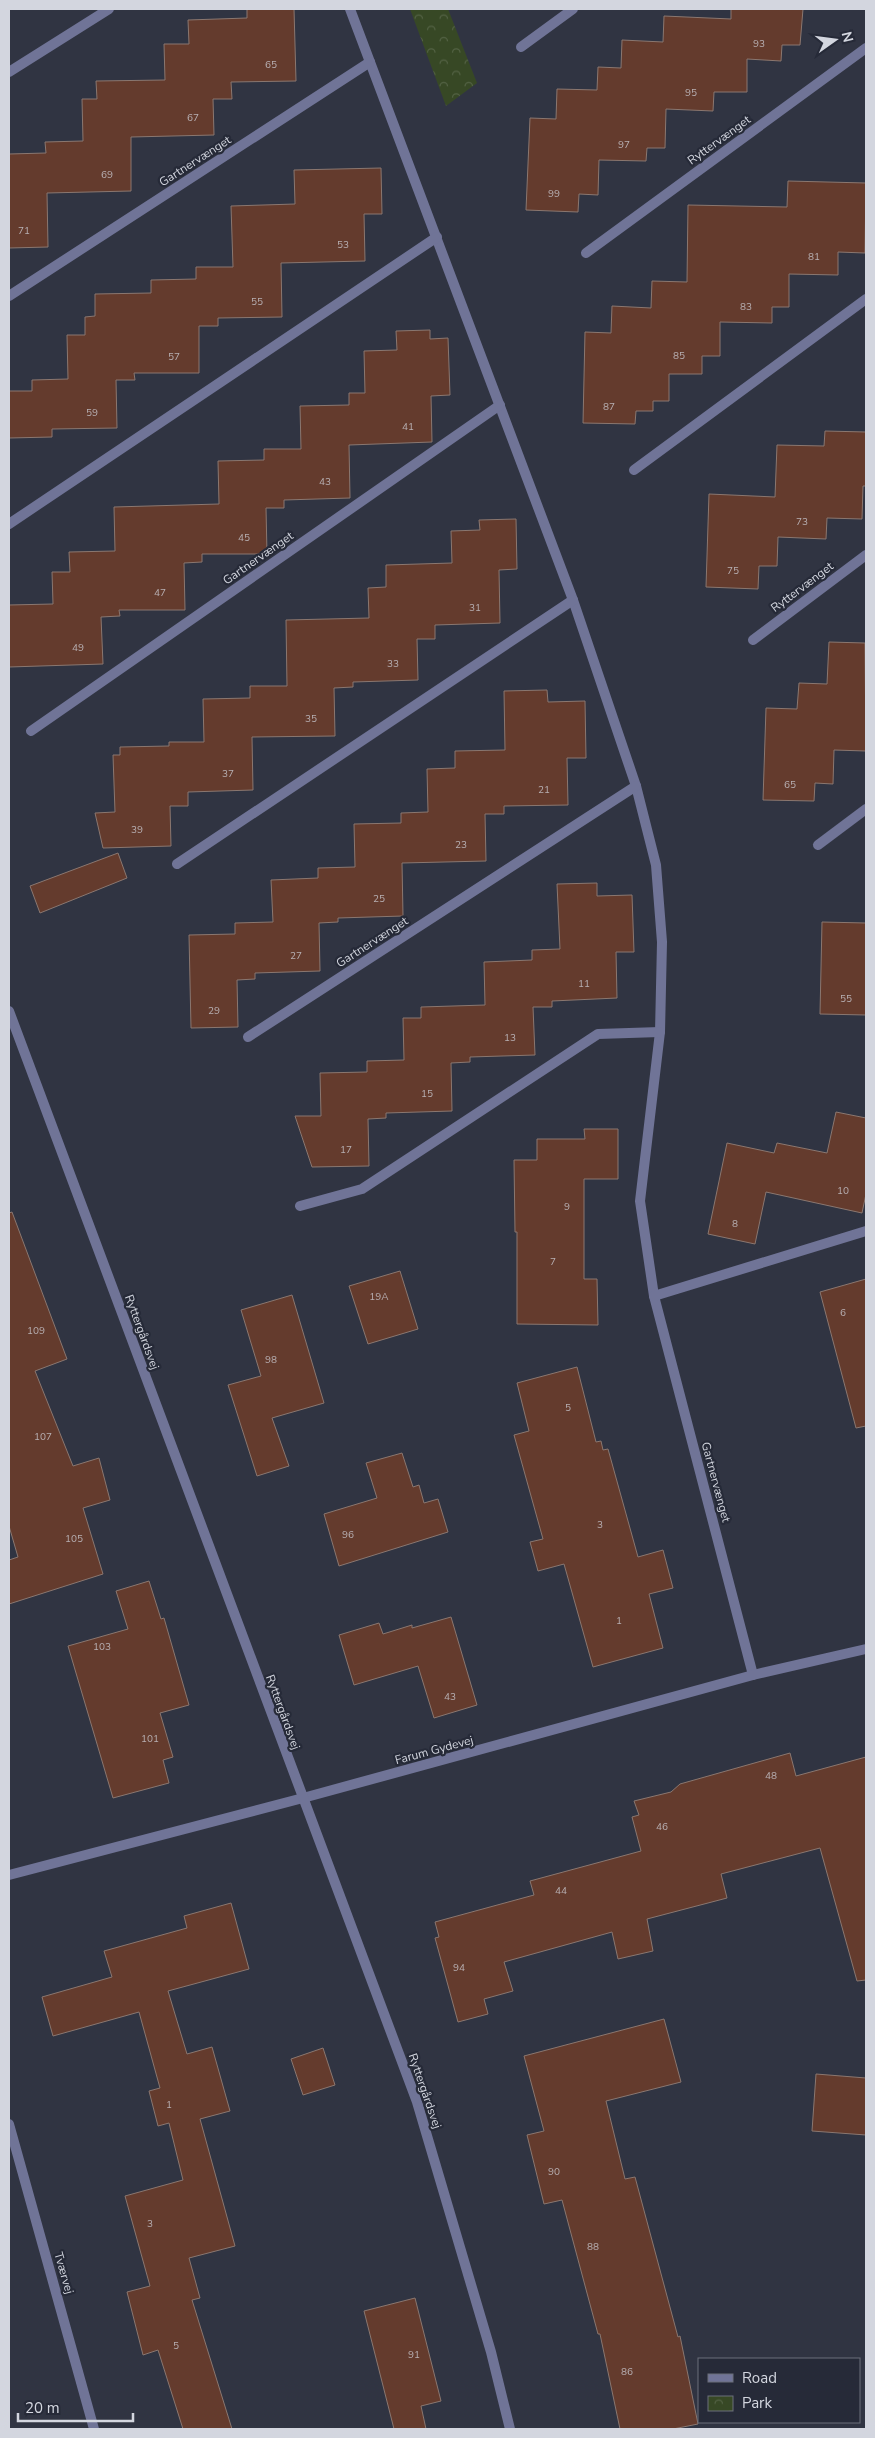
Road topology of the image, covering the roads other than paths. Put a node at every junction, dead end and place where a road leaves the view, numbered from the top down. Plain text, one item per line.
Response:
1 (108, 9) edge
2 (350, 9) edge
3 (573, 9) edge
4 (521, 47) dead end
5 (866, 48) edge
6 (370, 62) junction
7 (9, 72) edge
8 (436, 237) junction
9 (586, 253) dead end
10 (9, 296) edge
11 (866, 299) edge
12 (500, 405) junction
13 (634, 470) dead end
14 (9, 524) edge
15 (866, 556) edge
16 (573, 600) junction
17 (753, 640) dead end
18 (31, 731) dead end
19 (636, 786) junction
20 (866, 809) edge
21 (818, 845) dead end
22 (177, 864) dead end
23 (9, 1011) edge
24 (660, 1032) junction
25 (248, 1037) dead end
26 (300, 1206) dead end
27 (866, 1231) edge
28 (654, 1296) junction
29 (866, 1649) edge
30 (754, 1675) junction
31 (303, 1798) junction
32 (9, 1875) edge
33 (9, 2124) edge
34 (94, 2429) edge
35 (510, 2429) edge

1 - 7 street
2 - 6 street, Gartnervænget
3 - 4 street
5 - 9 street, Ryttervænget
6 - 8 street, Gartnervænget
6 - 10 street, Gartnervænget
8 - 12 street, Gartnervænget
8 - 14 street
11 - 13 street
12 - 16 street, Gartnervænget
12 - 18 street, Gartnervænget
15 - 17 street, Ryttervænget
16 - 19 street, Gartnervænget
16 - 22 street
19 - 24 street, Gartnervænget
19 - 25 street, Gartnervænget
20 - 21 street
23 - 31 street, Ryttergårdsvej
24 - 26 street
24 - 28 street, Gartnervænget
27 - 28 street
28 - 30 street, Gartnervænget
29 - 30 street, Farum Gydevej
30 - 31 street, Farum Gydevej
31 - 32 street, Farum Gydevej
31 - 35 street, Ryttergårdsvej
33 - 34 street, Tværvej

